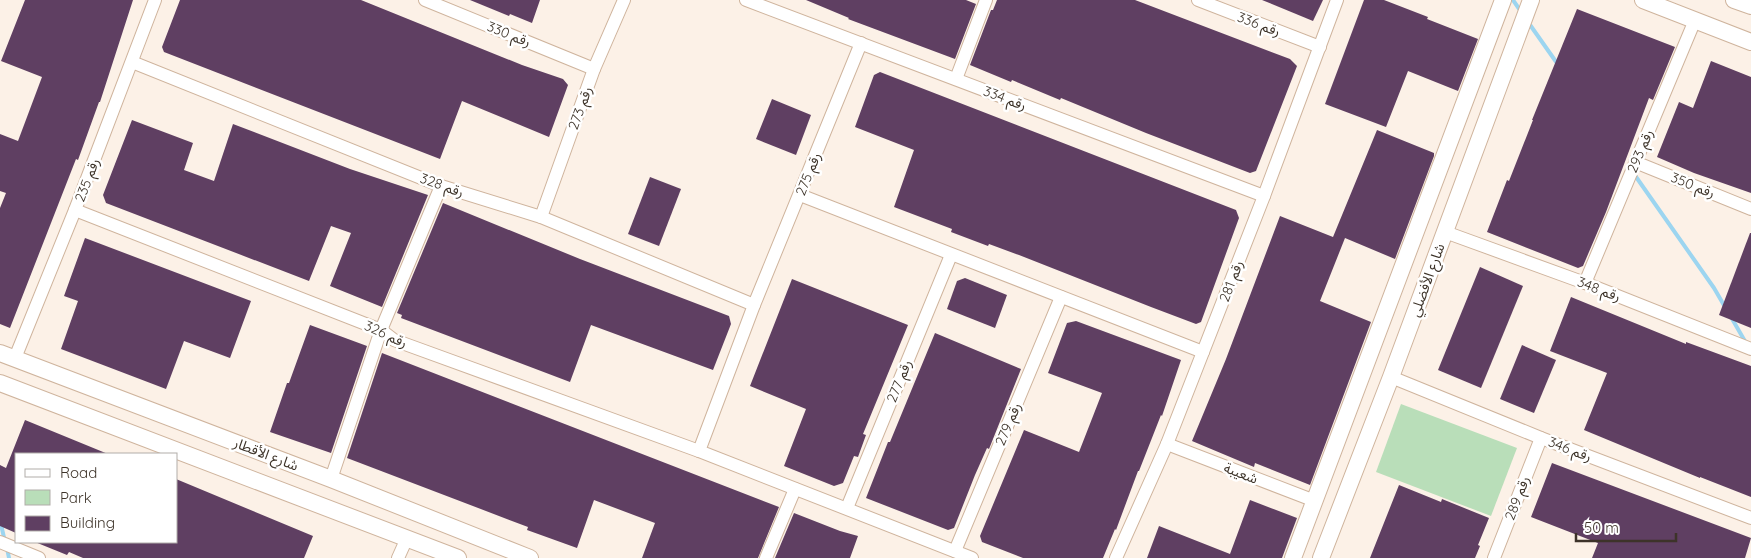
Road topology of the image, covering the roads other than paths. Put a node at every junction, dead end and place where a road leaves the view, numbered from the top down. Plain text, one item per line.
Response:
1 (155, 0) edge
2 (425, 0) edge
3 (624, 0) edge
4 (746, 0) edge
5 (986, 0) edge
6 (1198, 0) edge
7 (1337, 0) edge
8 (1503, 0) edge
9 (1531, 0) edge
10 (1643, 0) edge
11 (1734, 0) edge
12 (446, 4) edge
13 (1751, 6) edge
14 (1695, 20) junction
15 (1751, 42) edge
16 (861, 43) junction
17 (1320, 47) junction
18 (132, 62) junction
19 (594, 69) junction
20 (956, 79) junction
21 (1635, 162) junction
22 (441, 186) junction
23 (800, 195) junction
24 (1264, 196) junction
25 (1751, 209) edge
26 (75, 210) junction
27 (541, 217) junction
28 (1445, 232) junction
29 (951, 255) junction
30 (1585, 283) junction
31 (1061, 297) junction
32 (754, 305) junction
33 (381, 330) junction
34 (1751, 350) edge
35 (1203, 352) junction
36 (7, 356) edge
37 (1391, 377) junction
38 (0, 383) edge
39 (1541, 438) junction
40 (1167, 444) junction
41 (699, 451) junction
42 (331, 479) junction
43 (795, 489) junction
44 (1315, 501) junction
45 (847, 508) junction
46 (1751, 518) edge
47 (407, 538) junction
48 (0, 542) edge
49 (954, 551) junction
50 (21, 555) edge
51 (39, 558) edge
52 (398, 558) edge
53 (458, 558) edge
54 (530, 558) edge
55 (766, 558) edge
56 (972, 558) edge
57 (1116, 558) edge
58 (1293, 558) edge
59 (1321, 558) edge
60 (1494, 558) edge

1 - 18 street, رقم 235
2 - 12 street, رقم 330
3 - 19 street, رقم 273
4 - 16 street, رقم 334
5 - 20 street
6 - 17 street, رقم 336
7 - 17 street, رقم 281
8 - 44 street, شارع الأفضلي
9 - 28 street, شارع الأفضلي
10 - 14 street
11 - 13 street
12 - 19 street, رقم 330
14 - 15 street
14 - 21 street, رقم 293
16 - 20 street, رقم 334
16 - 23 street, رقم 275
17 - 24 street, رقم 281
18 - 22 street, رقم 328
18 - 26 street, رقم 235
19 - 27 street, رقم 273
20 - 24 street, رقم 334
21 - 25 street, رقم 350
21 - 30 street, رقم 293
22 - 27 street, رقم 328
22 - 33 street
23 - 29 street
23 - 32 street, رقم 275
24 - 35 street, رقم 281
26 - 33 street, رقم 326
26 - 36 street, رقم 235
27 - 32 street, رقم 328
28 - 30 street, رقم 348
28 - 37 street, شارع الأفضلي
29 - 31 street
29 - 45 street, رقم 277
30 - 34 street, رقم 348
31 - 35 street
31 - 49 street, رقم 279
32 - 41 street, رقم 275
33 - 41 street, رقم 326
33 - 42 street
35 - 40 street, رقم 281
36 - 42 street, شارع الأقطار
37 - 39 street, رقم 346
37 - 59 street, شارع الأفضلي
38 - 47 street, شارع الأقطار
39 - 46 street, رقم 346
39 - 60 street, رقم 289
40 - 44 street, شعيبة
40 - 57 street, رقم 281
41 - 43 street, رقم 326
42 - 54 street, شارع الأقطار
43 - 45 street, رقم 326
43 - 55 street
44 - 58 street, شارع الأفضلي
45 - 49 street, رقم 326
47 - 52 street
47 - 53 street, شارع الأقطار
48 - 50 street
49 - 56 street, رقم 326
50 - 51 street

